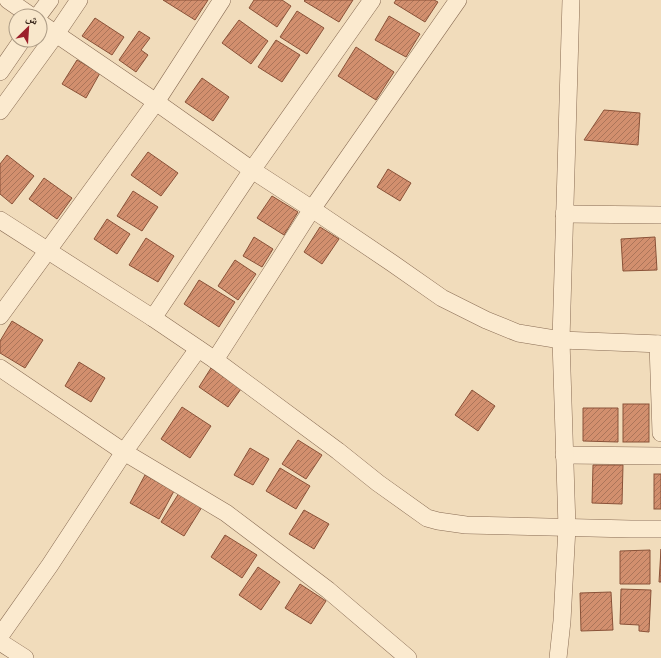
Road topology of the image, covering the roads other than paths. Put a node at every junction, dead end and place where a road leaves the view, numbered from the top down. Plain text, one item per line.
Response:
1 (8, 0) edge
2 (79, 0) edge
3 (222, 0) edge
4 (372, 0) edge
5 (458, 0) edge
6 (571, 0) edge
7 (19, 8) edge
8 (48, 28) edge
9 (56, 34) junction
10 (16, 48) edge
11 (0, 72) edge
12 (156, 102) junction
13 (0, 111) edge
14 (252, 170) junction
15 (312, 209) junction
16 (564, 214) junction
17 (661, 215) edge
18 (0, 220) edge
19 (47, 250) junction
20 (0, 316) edge
21 (153, 318) junction
22 (561, 340) junction
23 (660, 344) edge
24 (198, 349) junction
25 (215, 360) junction
26 (0, 368) edge
27 (661, 433) edge
28 (124, 452) junction
29 (564, 455) junction
30 (661, 456) edge
31 (567, 527) junction
32 (661, 528) edge
33 (0, 636) edge
34 (0, 642) edge
35 (25, 658) edge
36 (408, 658) edge
37 (558, 658) edge

1 - 7 street
2 - 9 street
3 - 12 street
4 - 14 street
5 - 15 street
6 - 16 street
8 - 9 street
9 - 12 street
9 - 13 street
10 - 11 street
12 - 14 street
12 - 19 street
14 - 15 street
14 - 21 street
15 - 22 street
15 - 25 street
16 - 17 street
16 - 22 street
18 - 19 street
19 - 20 street
19 - 21 street
21 - 24 street
22 - 23 street
22 - 29 street
23 - 27 street
24 - 25 street
24 - 28 street
25 - 31 street
26 - 28 street
28 - 33 street
28 - 36 street
29 - 30 street
29 - 31 street
31 - 32 street
31 - 37 street
34 - 35 street

